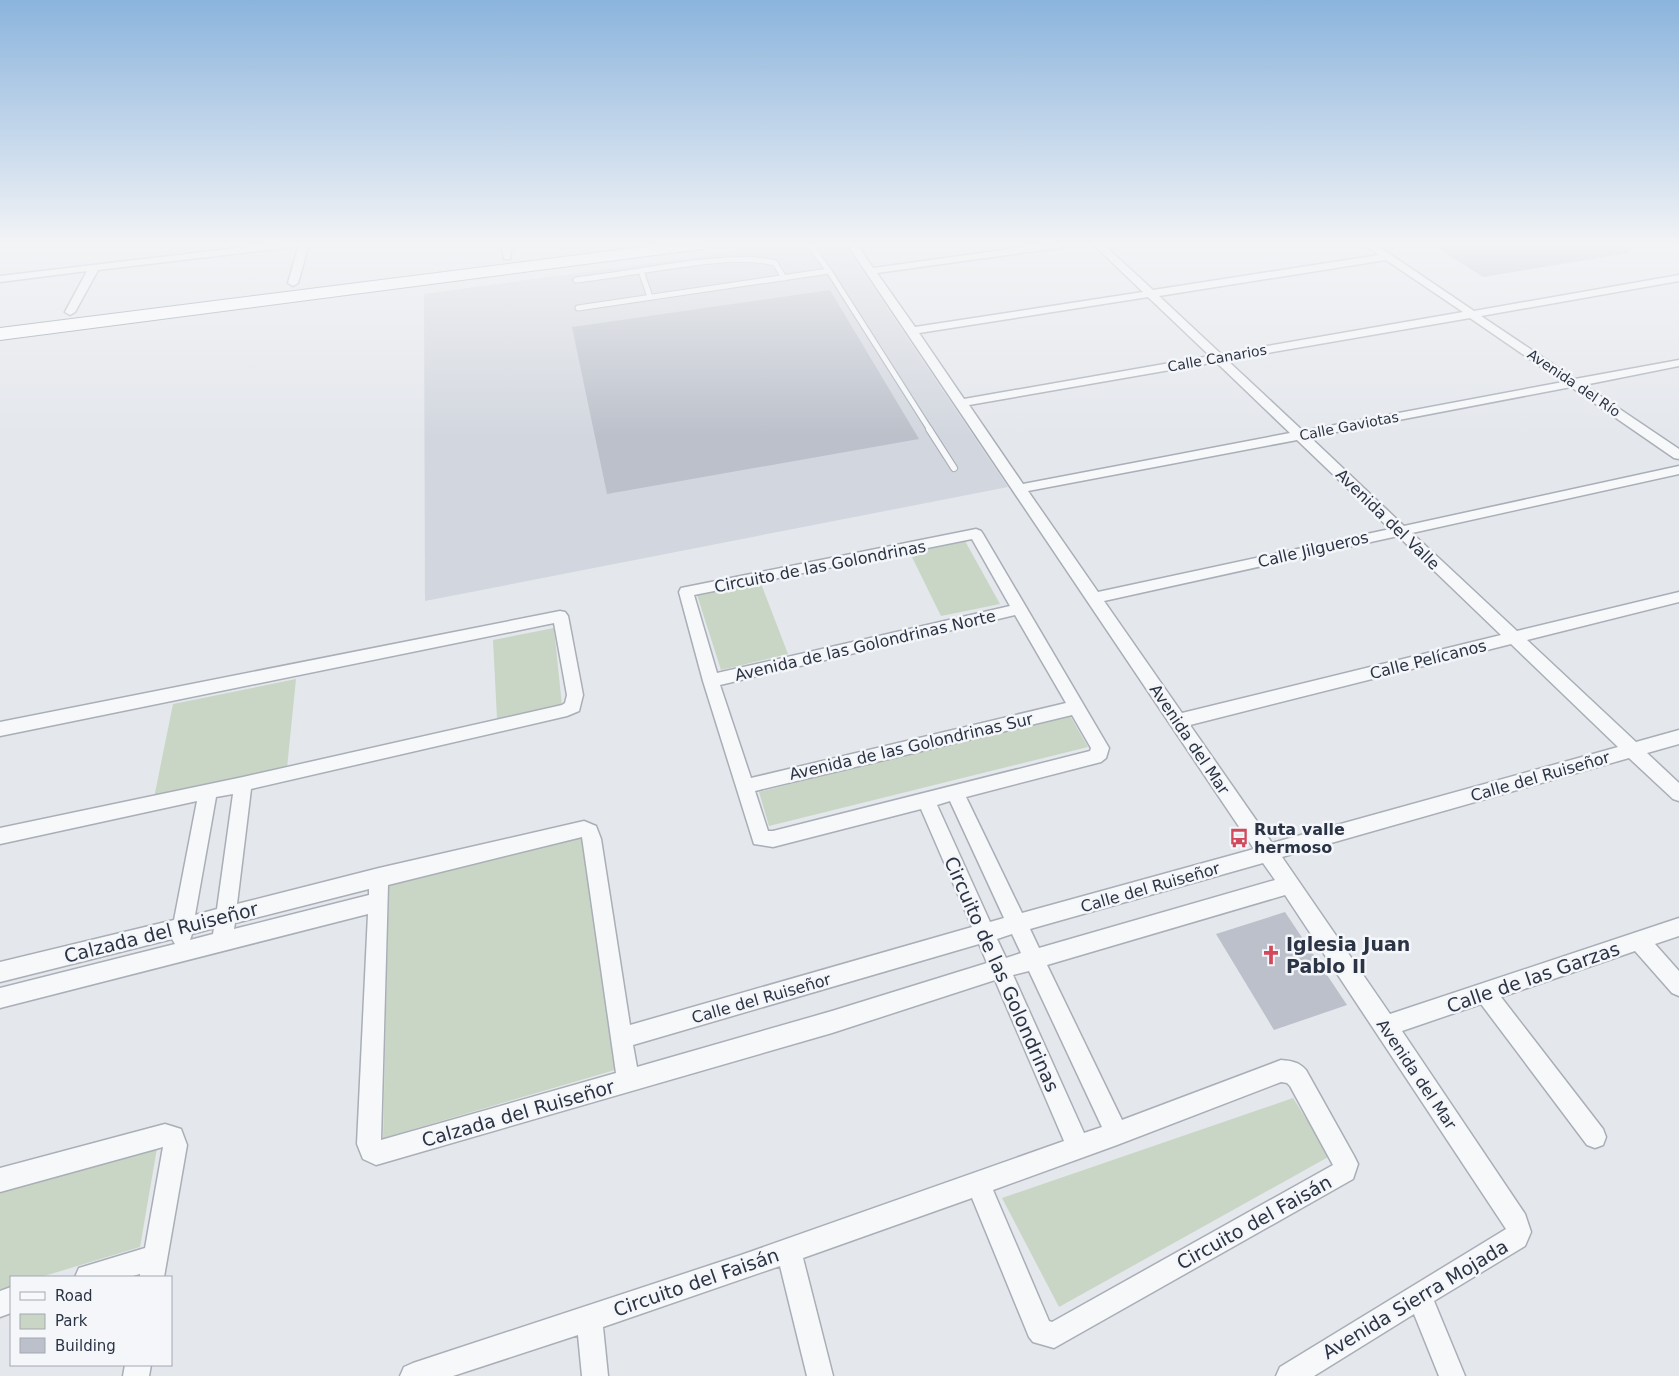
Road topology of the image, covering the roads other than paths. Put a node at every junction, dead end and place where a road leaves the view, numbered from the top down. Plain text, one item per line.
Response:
1 (72, 308) edge
2 (99, 308) edge
3 (201, 308) edge
4 (853, 308) edge
5 (897, 308) edge
6 (1060, 308) edge
7 (1167, 308) edge
8 (1463, 308) edge
9 (1505, 308) edge
10 (70, 312) junction
11 (1472, 314) junction
12 (0, 320) edge
13 (913, 331) junction
14 (0, 334) edge
15 (1219, 358) junction
16 (1679, 363) edge
17 (1574, 383) junction
18 (961, 403) junction
19 (1301, 436) junction
20 (1679, 455) edge
21 (954, 468) dead end
22 (1679, 470) edge
23 (1019, 489) junction
24 (1400, 530) junction
25 (1679, 596) edge
26 (1094, 598) junction
27 (1019, 609) junction
28 (1513, 638) junction
29 (710, 681) junction
30 (1077, 707) junction
31 (1178, 721) junction
32 (0, 729) edge
33 (1679, 737) edge
34 (1632, 750) junction
35 (244, 784) junction
36 (746, 786) junction
37 (208, 792) junction
38 (955, 793) junction
39 (1679, 794) edge
40 (926, 800) junction
41 (0, 836) edge
42 (1268, 853) junction
43 (379, 877) junction
44 (1290, 885) junction
45 (378, 902) junction
46 (225, 917) junction
47 (1017, 924) junction
48 (182, 927) junction
49 (1679, 927) edge
50 (984, 933) junction
51 (1639, 941) junction
52 (222, 942) junction
53 (178, 954) junction
54 (1034, 959) junction
55 (1000, 970) junction
56 (6, 971) edge
57 (1679, 986) edge
58 (1486, 992) junction
59 (1, 1002) edge
60 (1386, 1026) junction
61 (622, 1038) junction
62 (628, 1082) junction
63 (1117, 1134) junction
64 (1595, 1137) dead end
65 (1079, 1148) junction
66 (0, 1180) edge
67 (979, 1185) junction
68 (1516, 1237) joint
69 (789, 1251) junction
70 (154, 1267) edge
71 (95, 1276) edge
72 (1420, 1296) junction
73 (589, 1319) junction
74 (413, 1376) edge
75 (595, 1376) edge
76 (820, 1376) edge
77 (1289, 1376) edge
78 (1452, 1376) edge

1 - 10 street
2 - 10 highway
3 - 14 highway
4 - 21 lane
5 - 13 street, Avenida del Mar
6 - 13 street
7 - 15 street, Avenida del Valle
8 - 11 street, Avenida del Río
9 - 11 street, Calle Canarios
10 - 12 highway
11 - 15 street, Calle Canarios
11 - 17 street, Avenida del Río
13 - 18 street, Avenida del Mar
15 - 18 street, Calle Canarios
15 - 19 street, Avenida del Valle
16 - 17 street, Calle Gaviotas
17 - 19 street, Calle Gaviotas
17 - 20 street, Avenida del Río
18 - 23 street, Avenida del Mar
19 - 23 street, Calle Gaviotas
19 - 24 street, Avenida del Valle
22 - 24 street, Calle Jilgueros
23 - 26 street, Avenida del Mar
24 - 26 street, Calle Jilgueros
24 - 28 street, Avenida del Valle
25 - 28 street, Calle Pelícanos
26 - 31 street, Avenida del Mar
27 - 29 street, Avenida de las Golondrinas Norte
27 - 29 street, Circuito de las Golondrinas
27 - 30 street, Circuito de las Golondrinas
28 - 31 street, Calle Pelícanos
28 - 34 street, Avenida del Valle
29 - 36 street, Circuito de las Golondrinas
30 - 36 street, Avenida de las Golondrinas Sur
30 - 38 street, Circuito de las Golondrinas
31 - 42 street, Avenida del Mar
32 - 35 street
33 - 34 street, Calle del Ruiseñor
34 - 39 street, Avenida del Valle
34 - 42 street, Calle del Ruiseñor
35 - 37 street
35 - 46 street
36 - 40 street, Circuito de las Golondrinas
37 - 41 street
37 - 48 street
38 - 40 street, Circuito de las Golondrinas
38 - 47 street, Circuito de las Golondrinas
40 - 50 street, Circuito de las Golondrinas
42 - 44 street, Avenida del Mar
42 - 47 street, Calle del Ruiseñor
43 - 45 street, Calzada del Ruiseñor
43 - 46 street, Calzada del Ruiseñor
43 - 61 street, Calzada del Ruiseñor
44 - 54 street
44 - 60 street, Avenida del Mar
45 - 52 street, Calzada del Ruiseñor
45 - 62 street, Calzada del Ruiseñor
46 - 48 street, Calzada del Ruiseñor
46 - 52 street
47 - 50 street, Calle del Ruiseñor
47 - 54 street, Circuito de las Golondrinas
48 - 53 street
48 - 56 street, Calzada del Ruiseñor
49 - 51 street, Calle de las Garzas
50 - 55 street, Circuito de las Golondrinas
50 - 61 street, Calle del Ruiseñor
51 - 57 street
51 - 58 street, Calle de las Garzas
52 - 53 street, Calzada del Ruiseñor
53 - 59 street, Calzada del Ruiseñor
54 - 55 street
54 - 63 street, Circuito de las Golondrinas
55 - 62 street
55 - 65 street, Circuito de las Golondrinas
56 - 59 street
58 - 60 street, Calle de las Garzas
58 - 64 street
60 - 68 street, Avenida del Mar
61 - 62 street, Calzada del Ruiseñor
63 - 65 street, Circuito del Faisán
63 - 67 street, Circuito del Faisán
65 - 67 street, Circuito del Faisán
66 - 70 street
67 - 69 street, Circuito del Faisán
68 - 72 street, Avenida Sierra Mojada
69 - 73 street, Circuito del Faisán
69 - 76 street
70 - 71 street
72 - 77 street, Avenida Sierra Mojada
72 - 78 street
73 - 74 street, Circuito del Faisán
73 - 75 street

